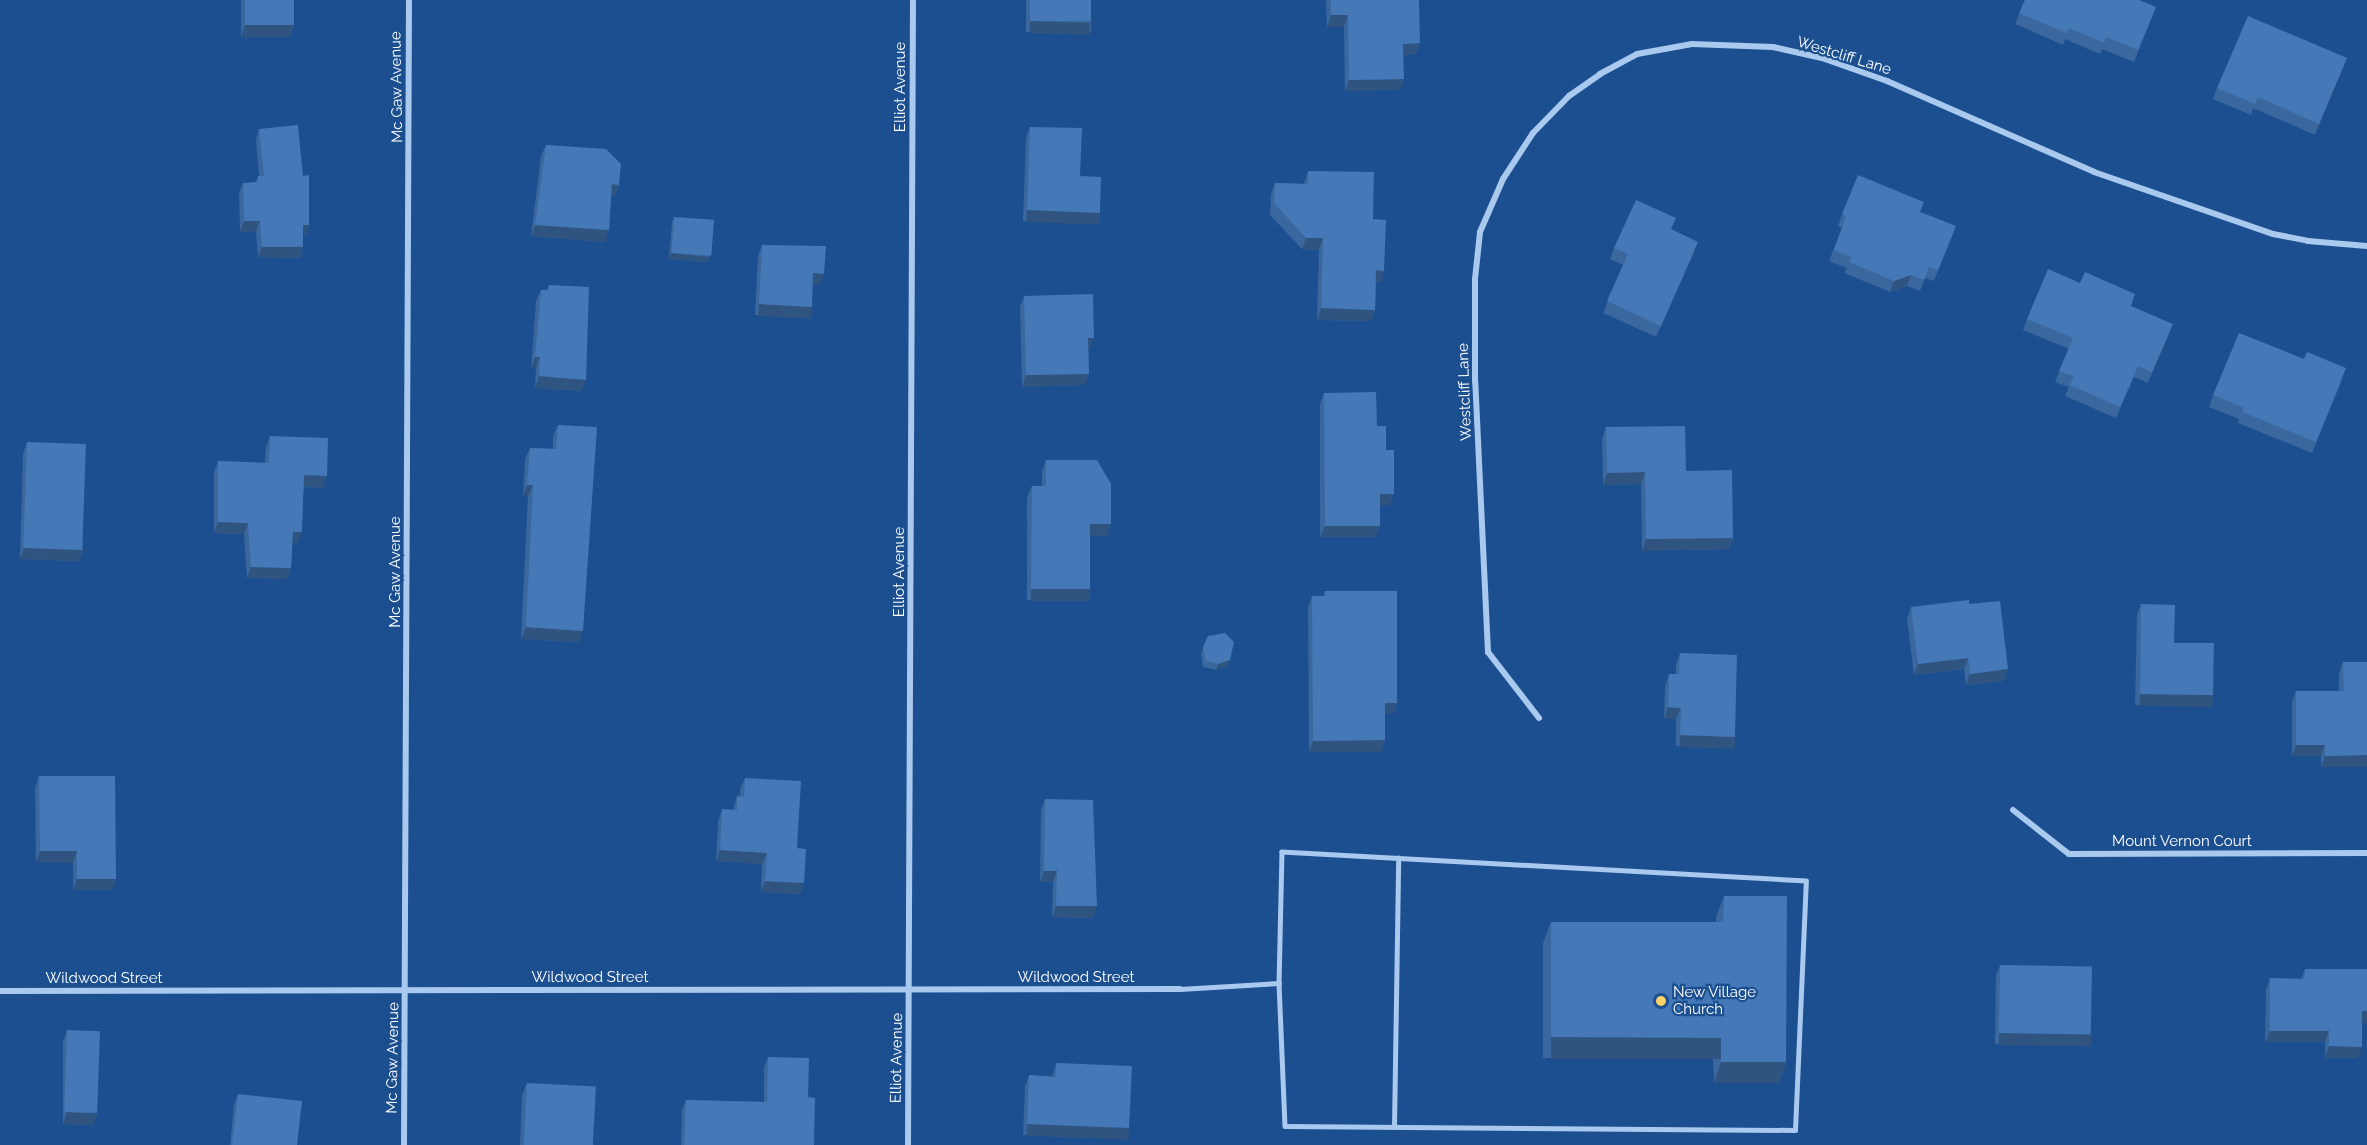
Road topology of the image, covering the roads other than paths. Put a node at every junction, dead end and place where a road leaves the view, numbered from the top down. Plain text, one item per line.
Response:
1 (409, 0) edge
2 (913, 0) edge
3 (2367, 246) edge
4 (1539, 718) dead end
5 (2013, 810) dead end
6 (2367, 853) edge
7 (1398, 858) junction
8 (1279, 983) junction
9 (406, 990) junction
10 (910, 990) junction
11 (1180, 990) joint
12 (0, 991) edge
13 (1394, 1127) junction
14 (404, 1145) edge
15 (908, 1145) edge

1 - 9 street, Mc Gaw Avenue
2 - 10 street, Elliot Avenue
3 - 4 street, Westcliff Lane
5 - 6 street, Mount Vernon Court
7 - 8 lane
7 - 13 lane
7 - 13 lane
8 - 11 lane
8 - 13 lane
9 - 10 street, Wildwood Street
9 - 12 street, Wildwood Street
9 - 14 street, Mc Gaw Avenue
10 - 11 street, Wildwood Street
10 - 15 street, Elliot Avenue

